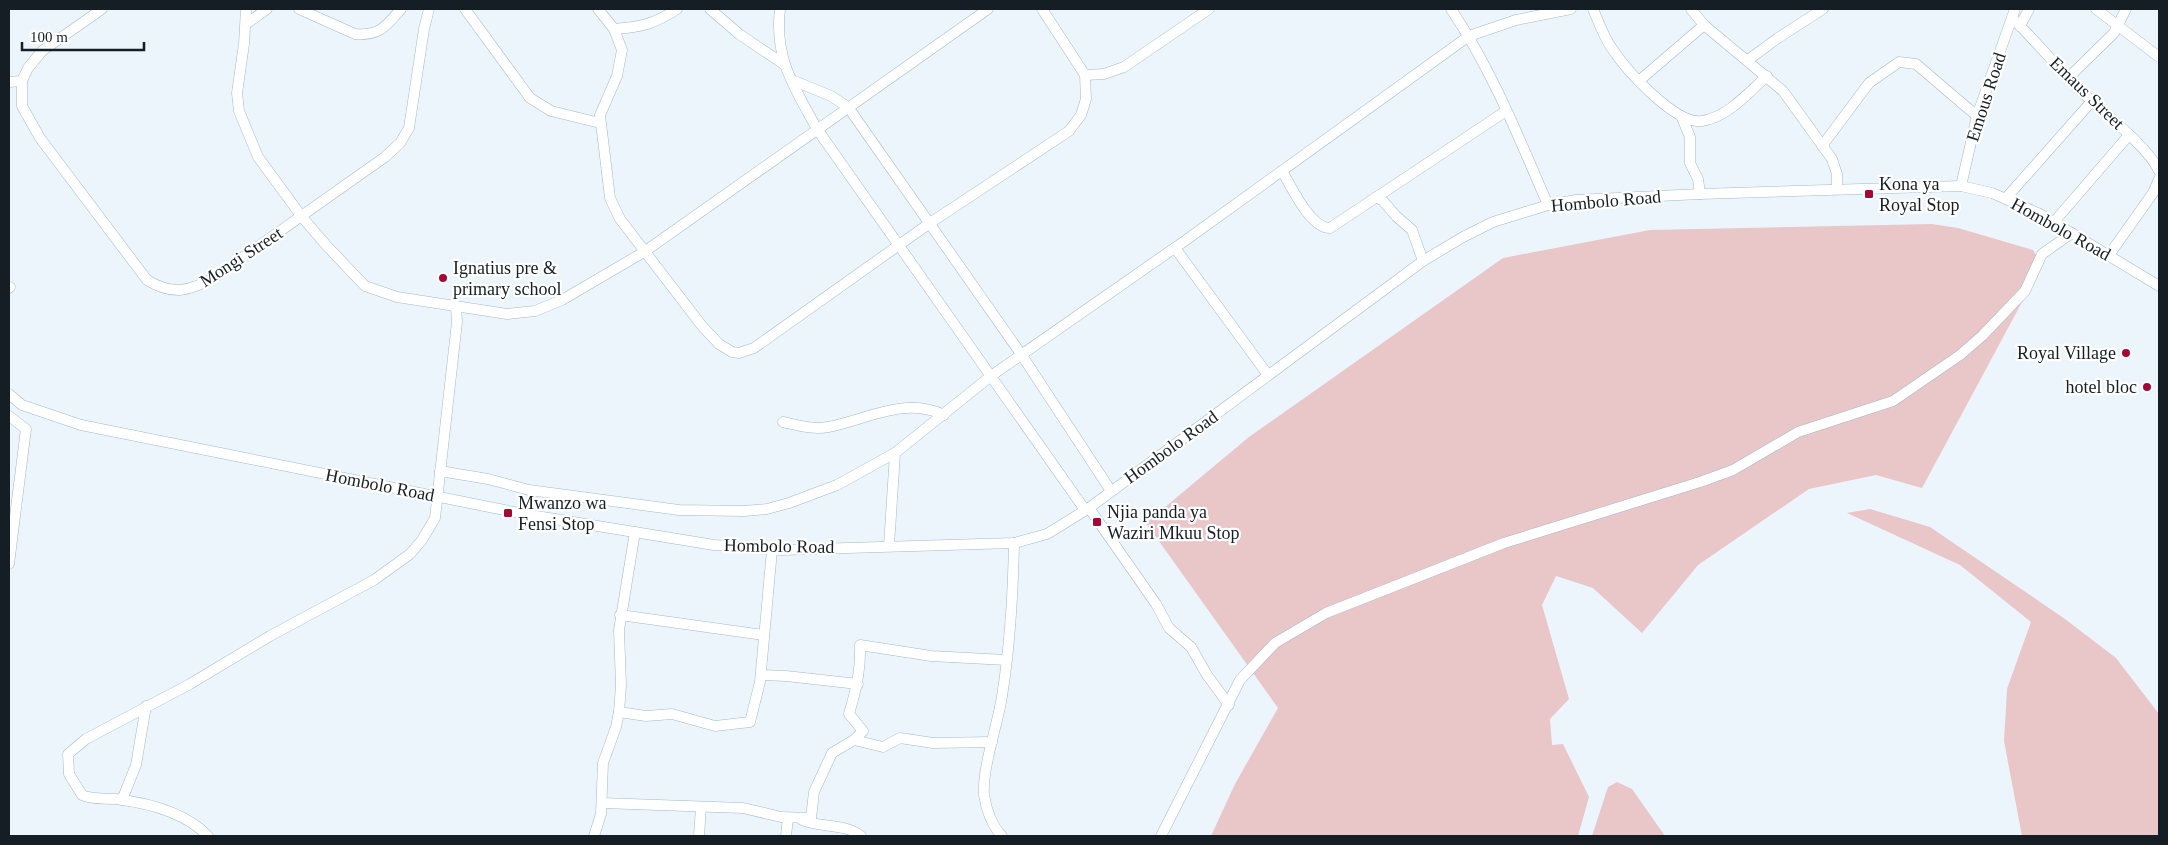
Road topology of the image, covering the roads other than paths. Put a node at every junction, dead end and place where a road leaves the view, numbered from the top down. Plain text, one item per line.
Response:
1 (102, 9) edge
2 (246, 9) edge
3 (267, 9) edge
4 (299, 9) edge
5 (401, 9) edge
6 (429, 9) edge
7 (465, 9) edge
8 (598, 9) edge
9 (677, 9) edge
10 (710, 9) edge
11 (780, 9) edge
12 (988, 9) edge
13 (1042, 9) edge
14 (1209, 9) edge
15 (1451, 9) edge
16 (1511, 9) edge
17 (1571, 9) edge
18 (1593, 9) edge
19 (1691, 9) edge
20 (1823, 9) edge
21 (2029, 9) edge
22 (2096, 9) edge
23 (2126, 9) edge
24 (2013, 13) edge
25 (1516, 20) junction
26 (246, 24) junction
27 (1704, 25) junction
28 (2119, 25) junction
29 (2020, 26) junction
30 (614, 29) junction
31 (1469, 36) junction
32 (2159, 57) edge
33 (1748, 60) junction
34 (786, 66) junction
35 (1085, 75) junction
36 (1767, 76) junction
37 (2068, 78) junction
38 (792, 80) junction
39 (1640, 80) junction
40 (22, 81) junction
41 (9, 82) edge
42 (2092, 101) junction
43 (848, 107) junction
44 (1506, 110) junction
45 (1977, 116) junction
46 (1682, 118) junction
47 (600, 124) junction
48 (817, 129) junction
49 (2129, 135) junction
50 (1822, 146) junction
51 (1282, 171) junction
52 (2159, 171) edge
53 (2159, 179) edge
54 (1961, 186) junction
55 (1837, 189) junction
56 (1700, 194) junction
57 (2156, 196) edge
58 (1376, 197) junction
59 (2006, 198) junction
60 (1548, 205) junction
61 (302, 217) junction
62 (2054, 222) junction
63 (930, 224) junction
64 (2072, 233) junction
65 (899, 246) junction
66 (1175, 248) junction
67 (644, 252) junction
68 (2109, 255) junction
69 (1423, 261) junction
70 (2159, 286) edge
71 (456, 306) junction
72 (1022, 354) junction
73 (991, 376) junction
74 (1268, 376) junction
75 (9, 394) edge
76 (22, 405) junction
77 (9, 411) edge
78 (944, 415) junction
79 (9, 416) edge
80 (783, 422) dead end
81 (896, 453) junction
82 (440, 471) junction
83 (19, 490) junction
84 (1111, 491) junction
85 (9, 496) edge
86 (438, 496) junction
87 (1087, 509) junction
88 (635, 532) junction
89 (1014, 543) junction
90 (889, 546) junction
91 (772, 550) junction
92 (9, 564) edge
93 (620, 615) junction
94 (764, 635) junction
95 (1006, 660) junction
96 (761, 675) junction
97 (858, 684) junction
98 (1229, 705) junction
99 (146, 706) junction
100 (619, 712) junction
101 (854, 740) junction
102 (992, 742) junction
103 (122, 800) junction
104 (602, 803) junction
105 (701, 807) junction
106 (788, 818) junction
107 (801, 819) junction
108 (208, 836) edge
109 (594, 836) edge
110 (698, 836) edge
111 (786, 836) edge
112 (861, 836) edge
113 (1002, 836) edge
114 (1161, 836) edge

1 - 40 street
2 - 26 street
3 - 26 street
4 - 5 street
6 - 61 street, Mongi Street
7 - 47 street
8 - 30 street
9 - 30 street
10 - 34 street
11 - 34 street
12 - 43 street
13 - 35 street
14 - 35 street
15 - 31 street
16 - 25 street
17 - 25 street
18 - 39 street
19 - 27 street
20 - 33 street
21 - 29 street
22 - 28 street
23 - 28 street
24 - 29 street, Emaus Street
24 - 45 street, Emous Road
25 - 31 street
26 - 61 street
27 - 33 street
27 - 39 street
28 - 32 street
28 - 37 street
29 - 37 street, Emaus Street
30 - 47 street
31 - 44 street
31 - 51 street
33 - 36 street
34 - 38 street
35 - 63 street
36 - 46 street
36 - 50 street
37 - 42 street, Emaus Street
38 - 43 street
38 - 48 street
39 - 46 street
40 - 41 street
40 - 61 street, Mongi Street
42 - 49 street, Emaus Street
42 - 59 street
43 - 48 street
43 - 63 street
44 - 58 street
44 - 60 street
45 - 50 street
45 - 54 street, Emous Road
46 - 56 street
47 - 67 street
48 - 65 street
48 - 67 street
49 - 52 street, Emaus Street
49 - 62 street
50 - 55 street
51 - 58 street
51 - 66 street
53 - 57 street
54 - 55 street, Hombolo Road
54 - 59 street, Hombolo Road
55 - 56 street, Hombolo Road
56 - 60 street, Hombolo Road
57 - 68 street
58 - 69 street
59 - 62 street, Hombolo Road
60 - 69 street, Hombolo Road
61 - 71 street
62 - 64 street, Hombolo Road
63 - 65 street
63 - 72 street
64 - 68 street, Hombolo Road
64 - 98 street
65 - 67 street
65 - 73 street
66 - 72 street
66 - 74 street
67 - 71 street
68 - 70 street, Hombolo Road
69 - 74 street, Hombolo Road
71 - 82 street
72 - 73 street
72 - 84 street
73 - 78 street
73 - 87 street
74 - 84 street, Hombolo Road
75 - 76 street, Hombolo Road
76 - 77 street
76 - 86 street, Hombolo Road
78 - 80 street
78 - 81 street
79 - 83 street
81 - 82 street
81 - 90 street
82 - 86 street
83 - 85 street
83 - 92 street
84 - 87 street, Hombolo Road
86 - 88 street, Hombolo Road
86 - 99 street
87 - 89 street, Hombolo Road
87 - 98 street
88 - 91 street, Hombolo Road
88 - 93 street
89 - 90 street, Hombolo Road
89 - 95 street
90 - 91 street, Hombolo Road
91 - 94 street
93 - 94 street
93 - 100 street
94 - 96 street
95 - 97 street
95 - 102 street
96 - 97 street
96 - 100 street
97 - 101 street
98 - 114 street
99 - 103 street
99 - 103 street
100 - 104 street
101 - 102 street
101 - 107 street
102 - 113 street
103 - 108 street
104 - 105 street
104 - 109 street
105 - 106 street
105 - 110 street
106 - 107 street
106 - 111 street
107 - 112 street

